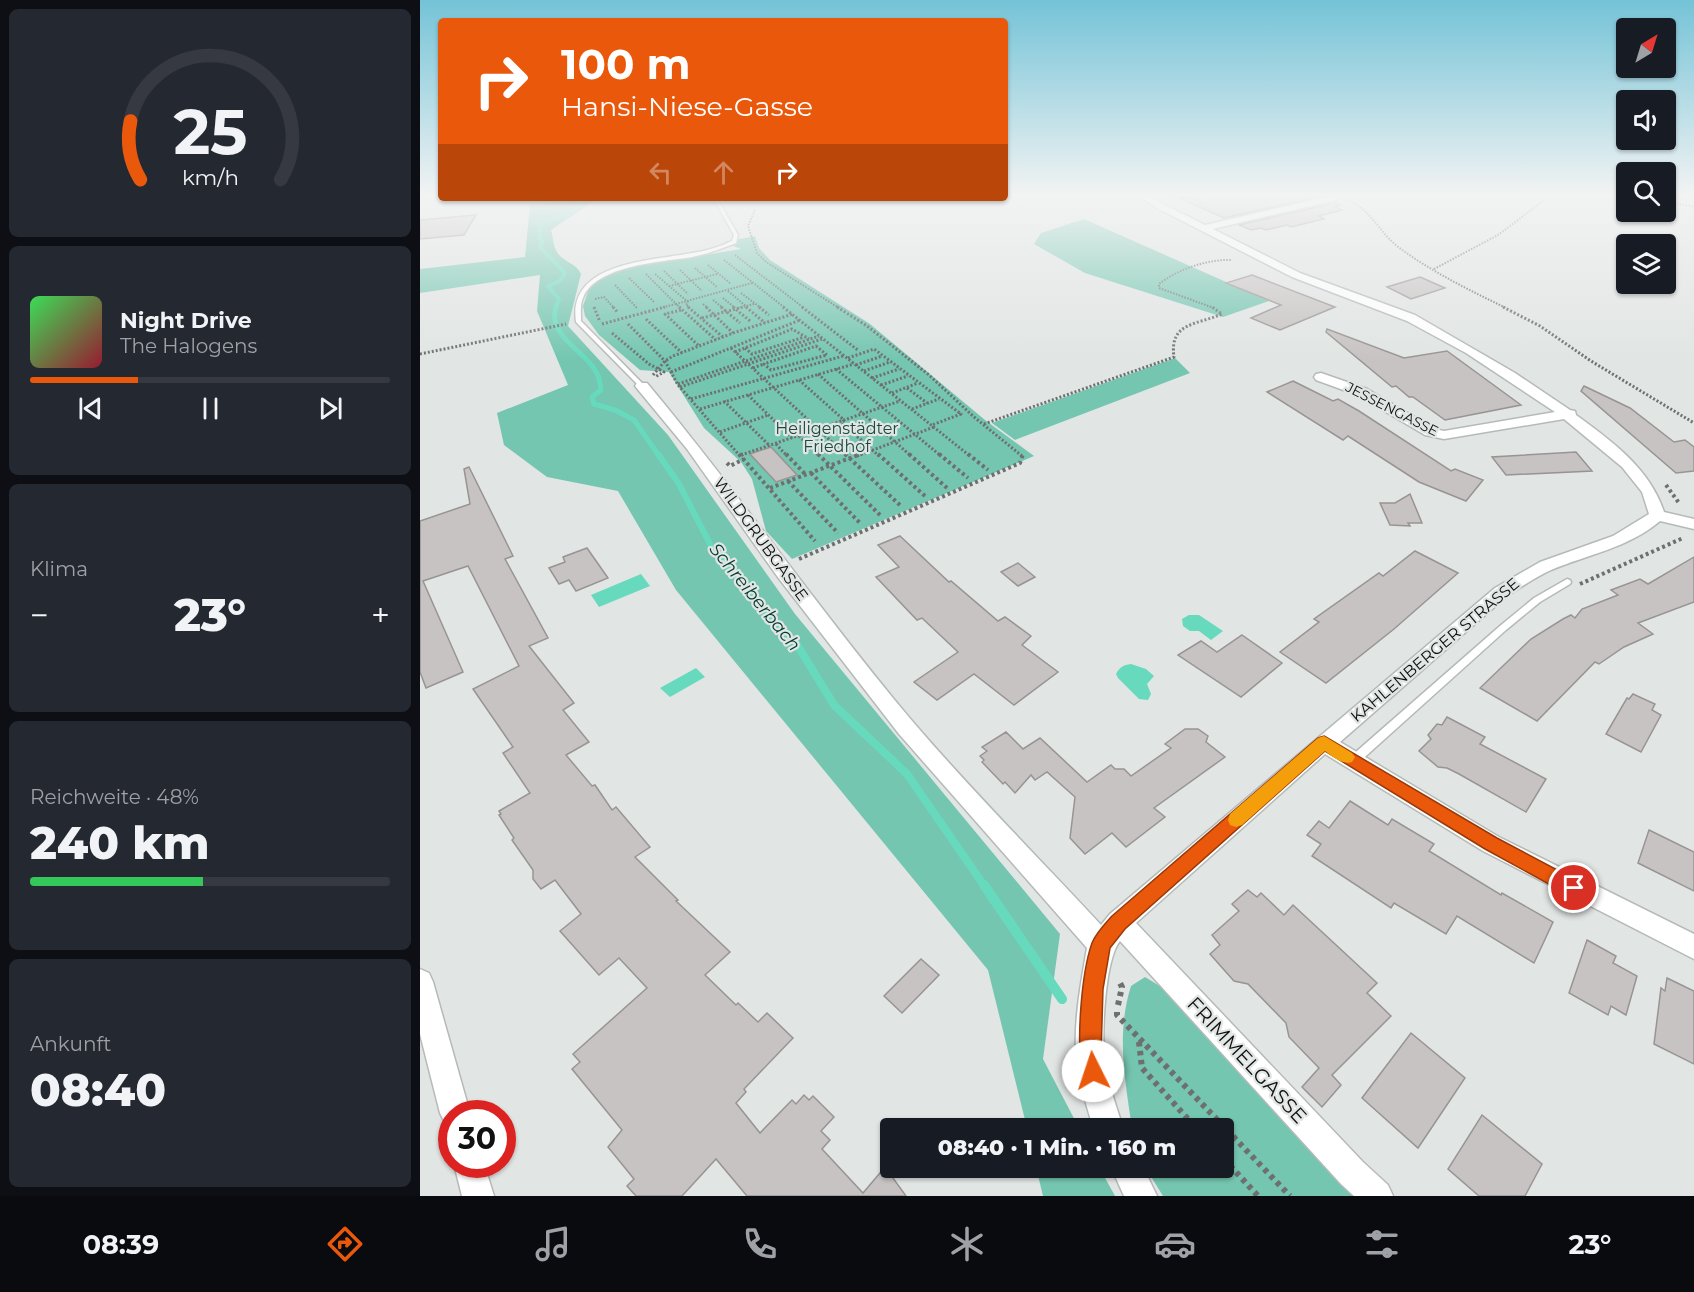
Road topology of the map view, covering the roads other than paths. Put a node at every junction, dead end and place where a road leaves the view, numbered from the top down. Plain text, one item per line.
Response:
1 (720, 249) edge
2 (1246, 249) edge
3 (1321, 377) dead end
4 (642, 386) joint
5 (1570, 414) junction
6 (1657, 515) junction
7 (1691, 525) edge
8 (1567, 582) road end
9 (1324, 743) junction
10 (1353, 761) junction
11 (1119, 922) junction
12 (1101, 945) junction
13 (1694, 947) edge
14 (420, 982) edge
15 (452, 1100) edge
16 (1105, 1118) edge
17 (473, 1178) edge
18 (1132, 1178) edge
19 (478, 1196) edge
20 (1141, 1196) edge
21 (1377, 1196) edge

1 - 4 lane, WILDGRUBGASSE
2 - 5 street
3 - 5 street, JESSENGASSE
4 - 12 street, WILDGRUBGASSE
5 - 6 street
6 - 7 street
6 - 9 street, KAHLENBERGER STRASSE
8 - 10 lane
9 - 10 street
9 - 11 street, KAHLENBERGER STRASSE
10 - 13 street
11 - 12 street, KAHLENBERGER STRASSE
11 - 21 street, FRIMMELGASSE
12 - 16 street, KAHLENBERGER STRASSE
14 - 15 street
17 - 19 street
18 - 20 street

